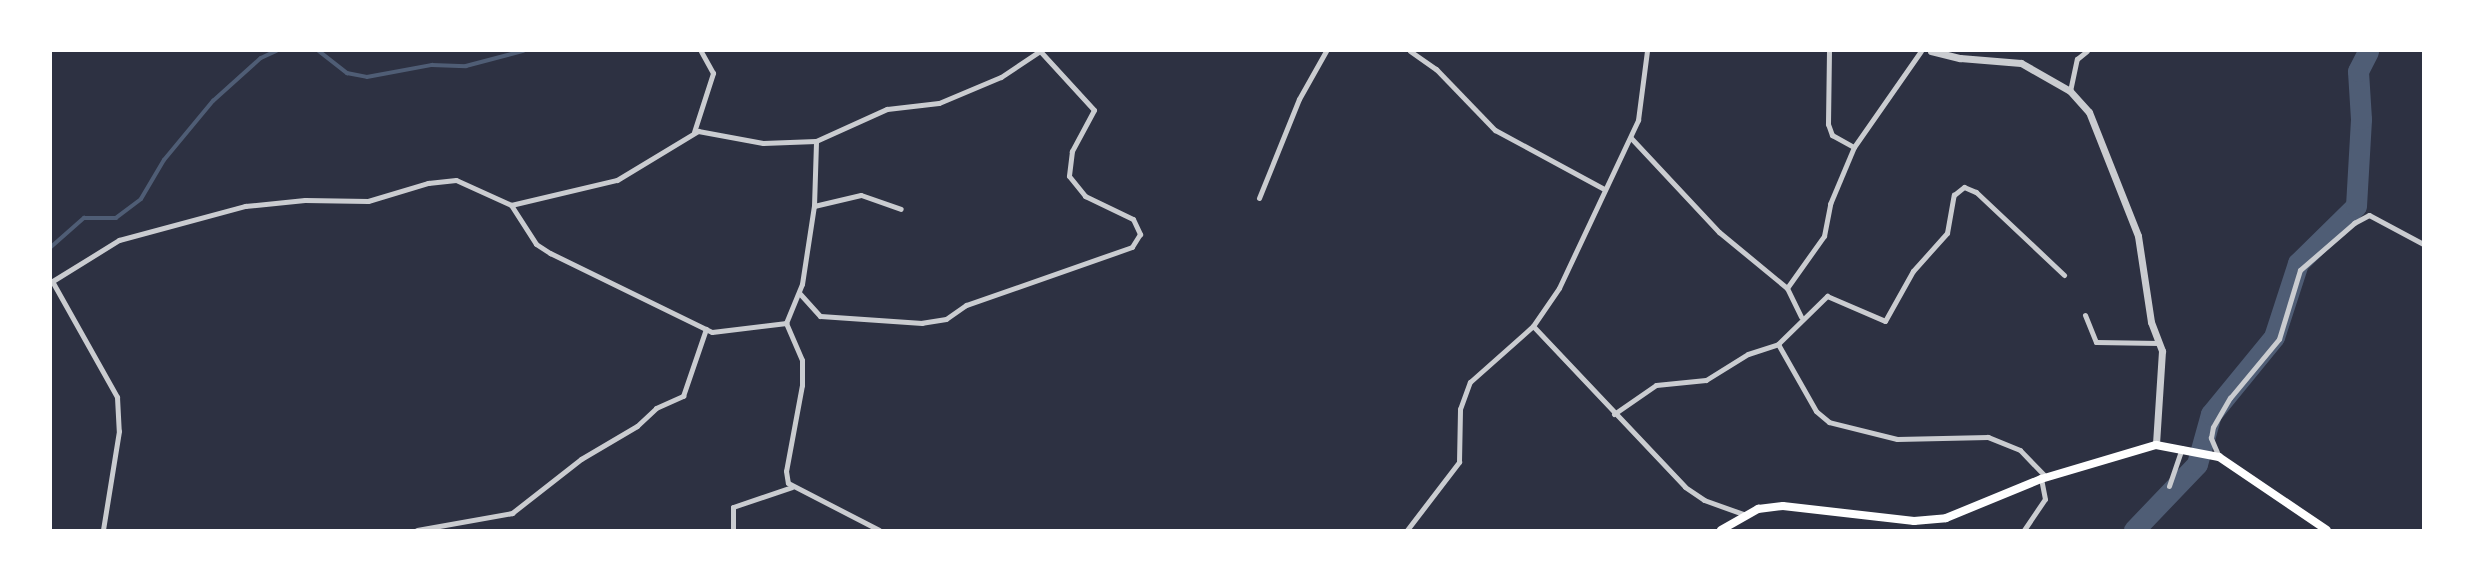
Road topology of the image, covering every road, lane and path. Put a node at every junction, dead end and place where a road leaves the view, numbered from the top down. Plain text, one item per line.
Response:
1 (701, 51) edge
2 (1041, 51) edge
3 (1326, 51) edge
4 (1410, 51) edge
5 (1647, 51) edge
6 (1829, 51) edge
7 (1921, 51) edge
8 (1931, 51) edge
9 (2087, 51) edge
10 (2070, 91) junction
11 (694, 132) junction
12 (1631, 138) junction
13 (816, 141) junction
14 (1854, 147) junction
15 (1604, 189) junction
16 (1259, 198) dead end
17 (512, 205) junction
18 (814, 206) junction
19 (901, 209) dead end
20 (2423, 244) edge
21 (2064, 275) dead end
22 (52, 282) edge
23 (1787, 288) junction
24 (799, 293) junction
25 (2085, 315) dead end
26 (1801, 317) junction
27 (786, 323) junction
28 (1533, 326) junction
29 (706, 329) junction
30 (2159, 343) junction
31 (1778, 344) junction
32 (1615, 414) junction
33 (2156, 445) junction
34 (2182, 448) junction
35 (2219, 457) junction
36 (2043, 478) junction
37 (2169, 486) dead end
38 (792, 488) junction
39 (1746, 515) junction
40 (103, 530) edge
41 (417, 530) edge
42 (733, 530) edge
43 (879, 530) edge
44 (1407, 530) edge
45 (1721, 530) edge
46 (2024, 530) edge
47 (2327, 530) edge

1 - 11 street
2 - 13 street
2 - 24 street
3 - 16 street
4 - 15 street
5 - 12 street
6 - 14 street
7 - 14 street
8 - 10 street
9 - 10 street
10 - 30 street
11 - 13 street
11 - 17 street
12 - 15 street
12 - 23 street
13 - 18 street
14 - 23 street
15 - 28 street
17 - 22 street
17 - 29 street
18 - 19 street
18 - 24 street
20 - 35 street
21 - 26 street
22 - 40 street
23 - 26 street
24 - 27 street
25 - 30 street
26 - 31 street
27 - 29 street
27 - 38 street
28 - 32 street
28 - 44 street
29 - 41 street
30 - 33 street
31 - 32 street
31 - 36 street
32 - 39 street
33 - 34 main road
33 - 36 main road
34 - 35 main road
34 - 37 street
35 - 47 main road
36 - 39 main road
36 - 46 street
38 - 42 street
38 - 43 street
39 - 45 main road

